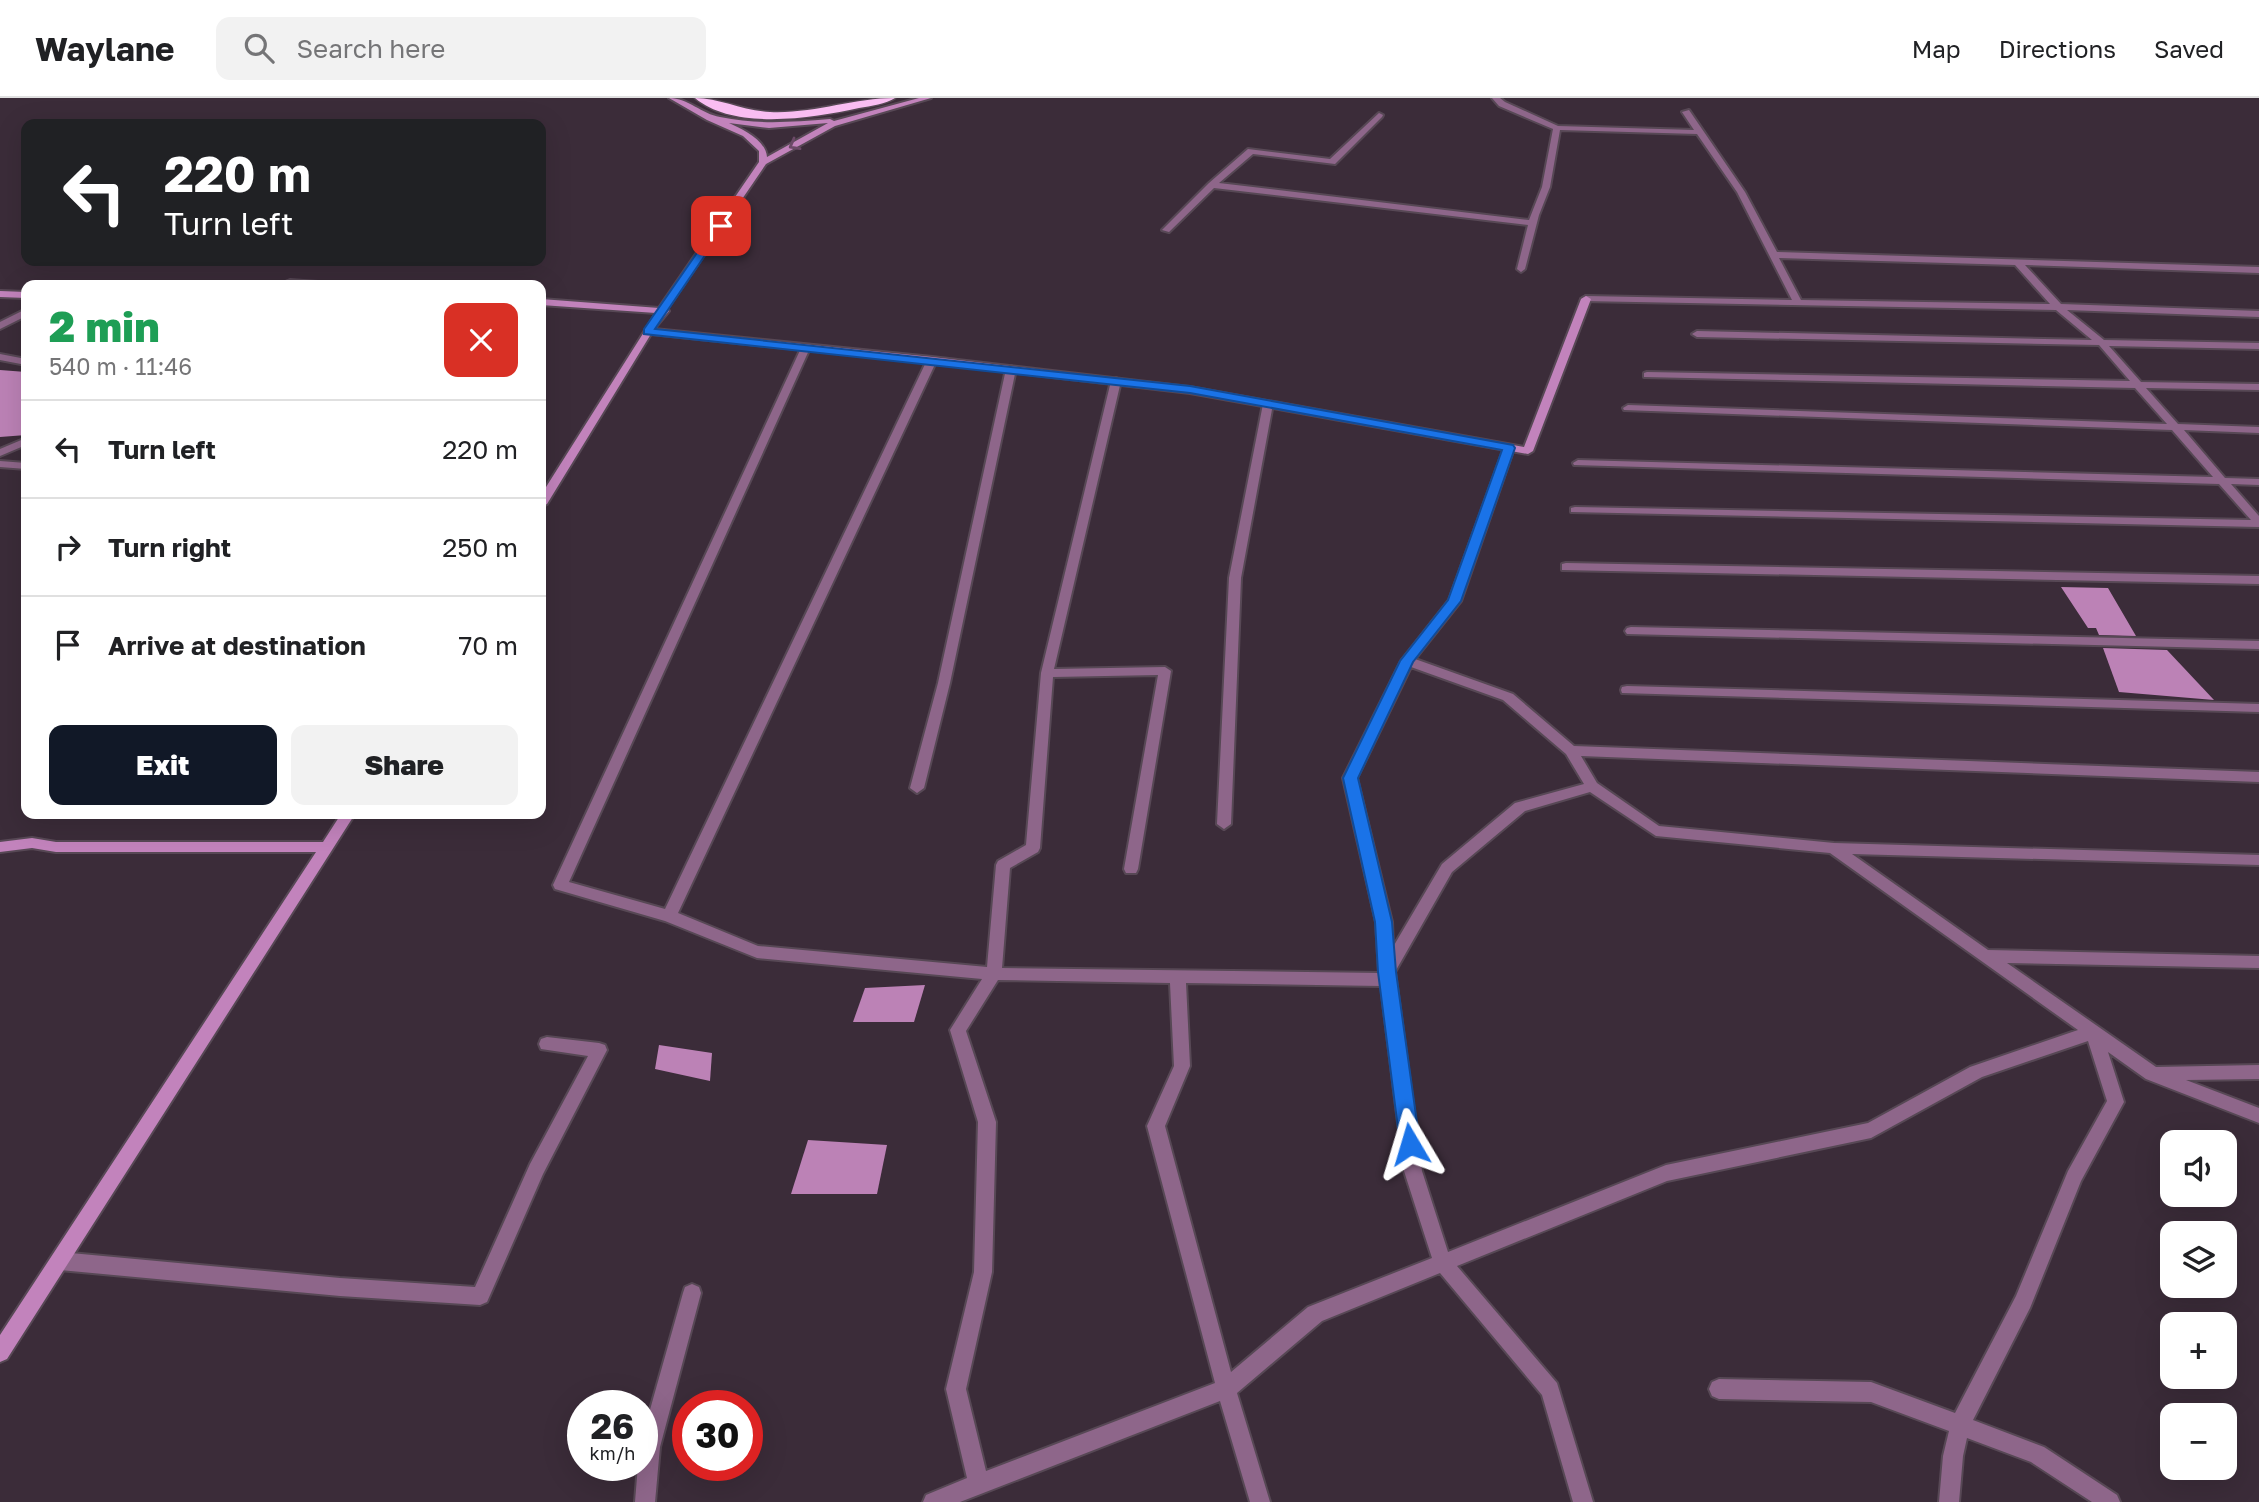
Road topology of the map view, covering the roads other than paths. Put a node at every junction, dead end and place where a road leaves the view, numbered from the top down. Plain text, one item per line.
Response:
1 (673, 98) edge
2 (700, 98) edge
3 (838, 98) edge
4 (890, 98) edge
5 (927, 98) edge
6 (1496, 98) edge
7 (754, 101) dead end
8 (1686, 112) dead end
9 (1379, 115) dead end
10 (855, 117) junction
11 (710, 118) junction
12 (1557, 128) junction
13 (1700, 132) junction
14 (763, 162) junction
15 (1212, 186) junction
16 (1533, 223) junction
17 (1166, 230) dead end
18 (1773, 255) junction
19 (2017, 262) junction
20 (1521, 269) dead end
21 (2259, 270) edge
22 (0, 294) edge
23 (21, 295) edge
24 (1586, 299) joint
25 (546, 302) edge
26 (1798, 302) junction
27 (2058, 306) junction
28 (664, 311) junction
29 (2259, 314) edge
30 (21, 315) edge
31 (0, 326) edge
32 (648, 331) junction
33 (1697, 334) dead end
34 (2101, 342) junction
35 (2259, 346) edge
36 (805, 348) junction
37 (0, 357) edge
38 (932, 360) junction
39 (21, 361) edge
40 (1011, 369) junction
41 (1647, 375) dead end
42 (1116, 381) junction
43 (2139, 383) junction
44 (2259, 387) edge
45 (1268, 404) junction
46 (1628, 408) dead end
47 (2176, 427) junction
48 (2259, 430) edge
49 (21, 443) edge
50 (1509, 448) junction
51 (0, 453) edge
52 (1578, 463) dead end
53 (0, 464) edge
54 (21, 466) edge
55 (2223, 481) junction
56 (2259, 482) edge
57 (546, 495) edge
58 (1575, 510) dead end
59 (2259, 524) edge
60 (1566, 567) dead end
61 (2259, 580) edge
62 (1631, 631) dead end
63 (2259, 645) edge
64 (1407, 661) junction
65 (1047, 673) junction
66 (1626, 690) dead end
67 (2259, 708) edge
68 (1571, 751) junction
69 (2259, 777) edge
70 (1592, 786) junction
71 (917, 788) dead end
72 (345, 819) edge
73 (1224, 824) dead end
74 (0, 846) edge
75 (327, 847) junction
76 (1833, 848) junction
77 (2259, 860) edge
78 (1131, 869) dead end
79 (669, 916) junction
80 (1985, 956) junction
81 (2259, 962) edge
82 (994, 974) junction
83 (1388, 976) junction
84 (1178, 978) junction
85 (2093, 1032) junction
86 (547, 1044) dead end
87 (2259, 1072) edge
88 (2152, 1073) junction
89 (2259, 1116) edge
90 (60, 1261) junction
91 (1443, 1263) junction
92 (692, 1293) dead end
93 (0, 1352) edge
94 (1226, 1389) junction
95 (1719, 1389) dead end
96 (1961, 1423) junction
97 (979, 1484) junction
98 (645, 1502) edge
99 (933, 1502) edge
100 (1260, 1502) edge
101 (1583, 1502) edge
102 (1949, 1502) edge
103 (2110, 1502) edge

1 - 11 main road
2 - 4 highway
3 - 7 highway
5 - 10 main road
6 - 12 street
8 - 13 street
9 - 15 street
10 - 11 main road
10 -> 14 main road
11 - 14 main road
12 - 13 street
12 - 16 street
13 - 18 street
14 - 28 main road
15 - 16 street
15 - 17 street
16 - 20 street
18 - 19 street
18 - 26 street
19 - 21 street
19 - 27 street
22 - 23 main road
24 - 26 street
24 - 50 main road
25 - 28 main road
26 - 27 street
27 - 29 street
27 - 34 street
28 - 32 main road
30 - 31 street
32 - 36 main road
32 - 57 main road
33 - 34 street
34 - 35 street
34 - 43 street
36 - 38 main road
36 - 79 street
37 - 39 street
38 - 40 main road
38 - 79 street
40 - 42 main road
40 - 71 street
41 - 43 street
42 - 45 main road
42 - 65 street
43 - 44 street
43 - 47 street
45 - 50 main road
45 - 73 street
46 - 47 street
47 - 48 street
47 - 55 street
49 - 51 street
50 - 64 street
52 - 55 street
53 - 54 street
55 - 56 street
55 - 59 street
58 - 59 street
60 - 61 street
62 - 63 street
64 - 68 street
64 - 83 street
65 - 78 street
65 - 82 street
66 - 67 street
68 - 69 street
68 - 70 street
70 - 76 street
70 - 83 street
72 - 75 main road
74 - 75 main road
75 - 90 main road
76 - 77 street
76 - 80 street
79 - 82 street
80 - 81 street
80 - 85 street
82 - 84 street
82 - 97 street
83 - 84 street
83 - 91 street
84 - 94 street
85 - 88 street
85 - 91 street
85 - 96 street
86 - 90 street
87 - 88 street
88 - 89 street
90 - 93 main road
91 - 94 street
91 - 101 street
92 - 98 street
94 - 97 street
94 - 100 street
95 - 96 street
96 - 102 street
96 - 103 street
97 - 99 street

